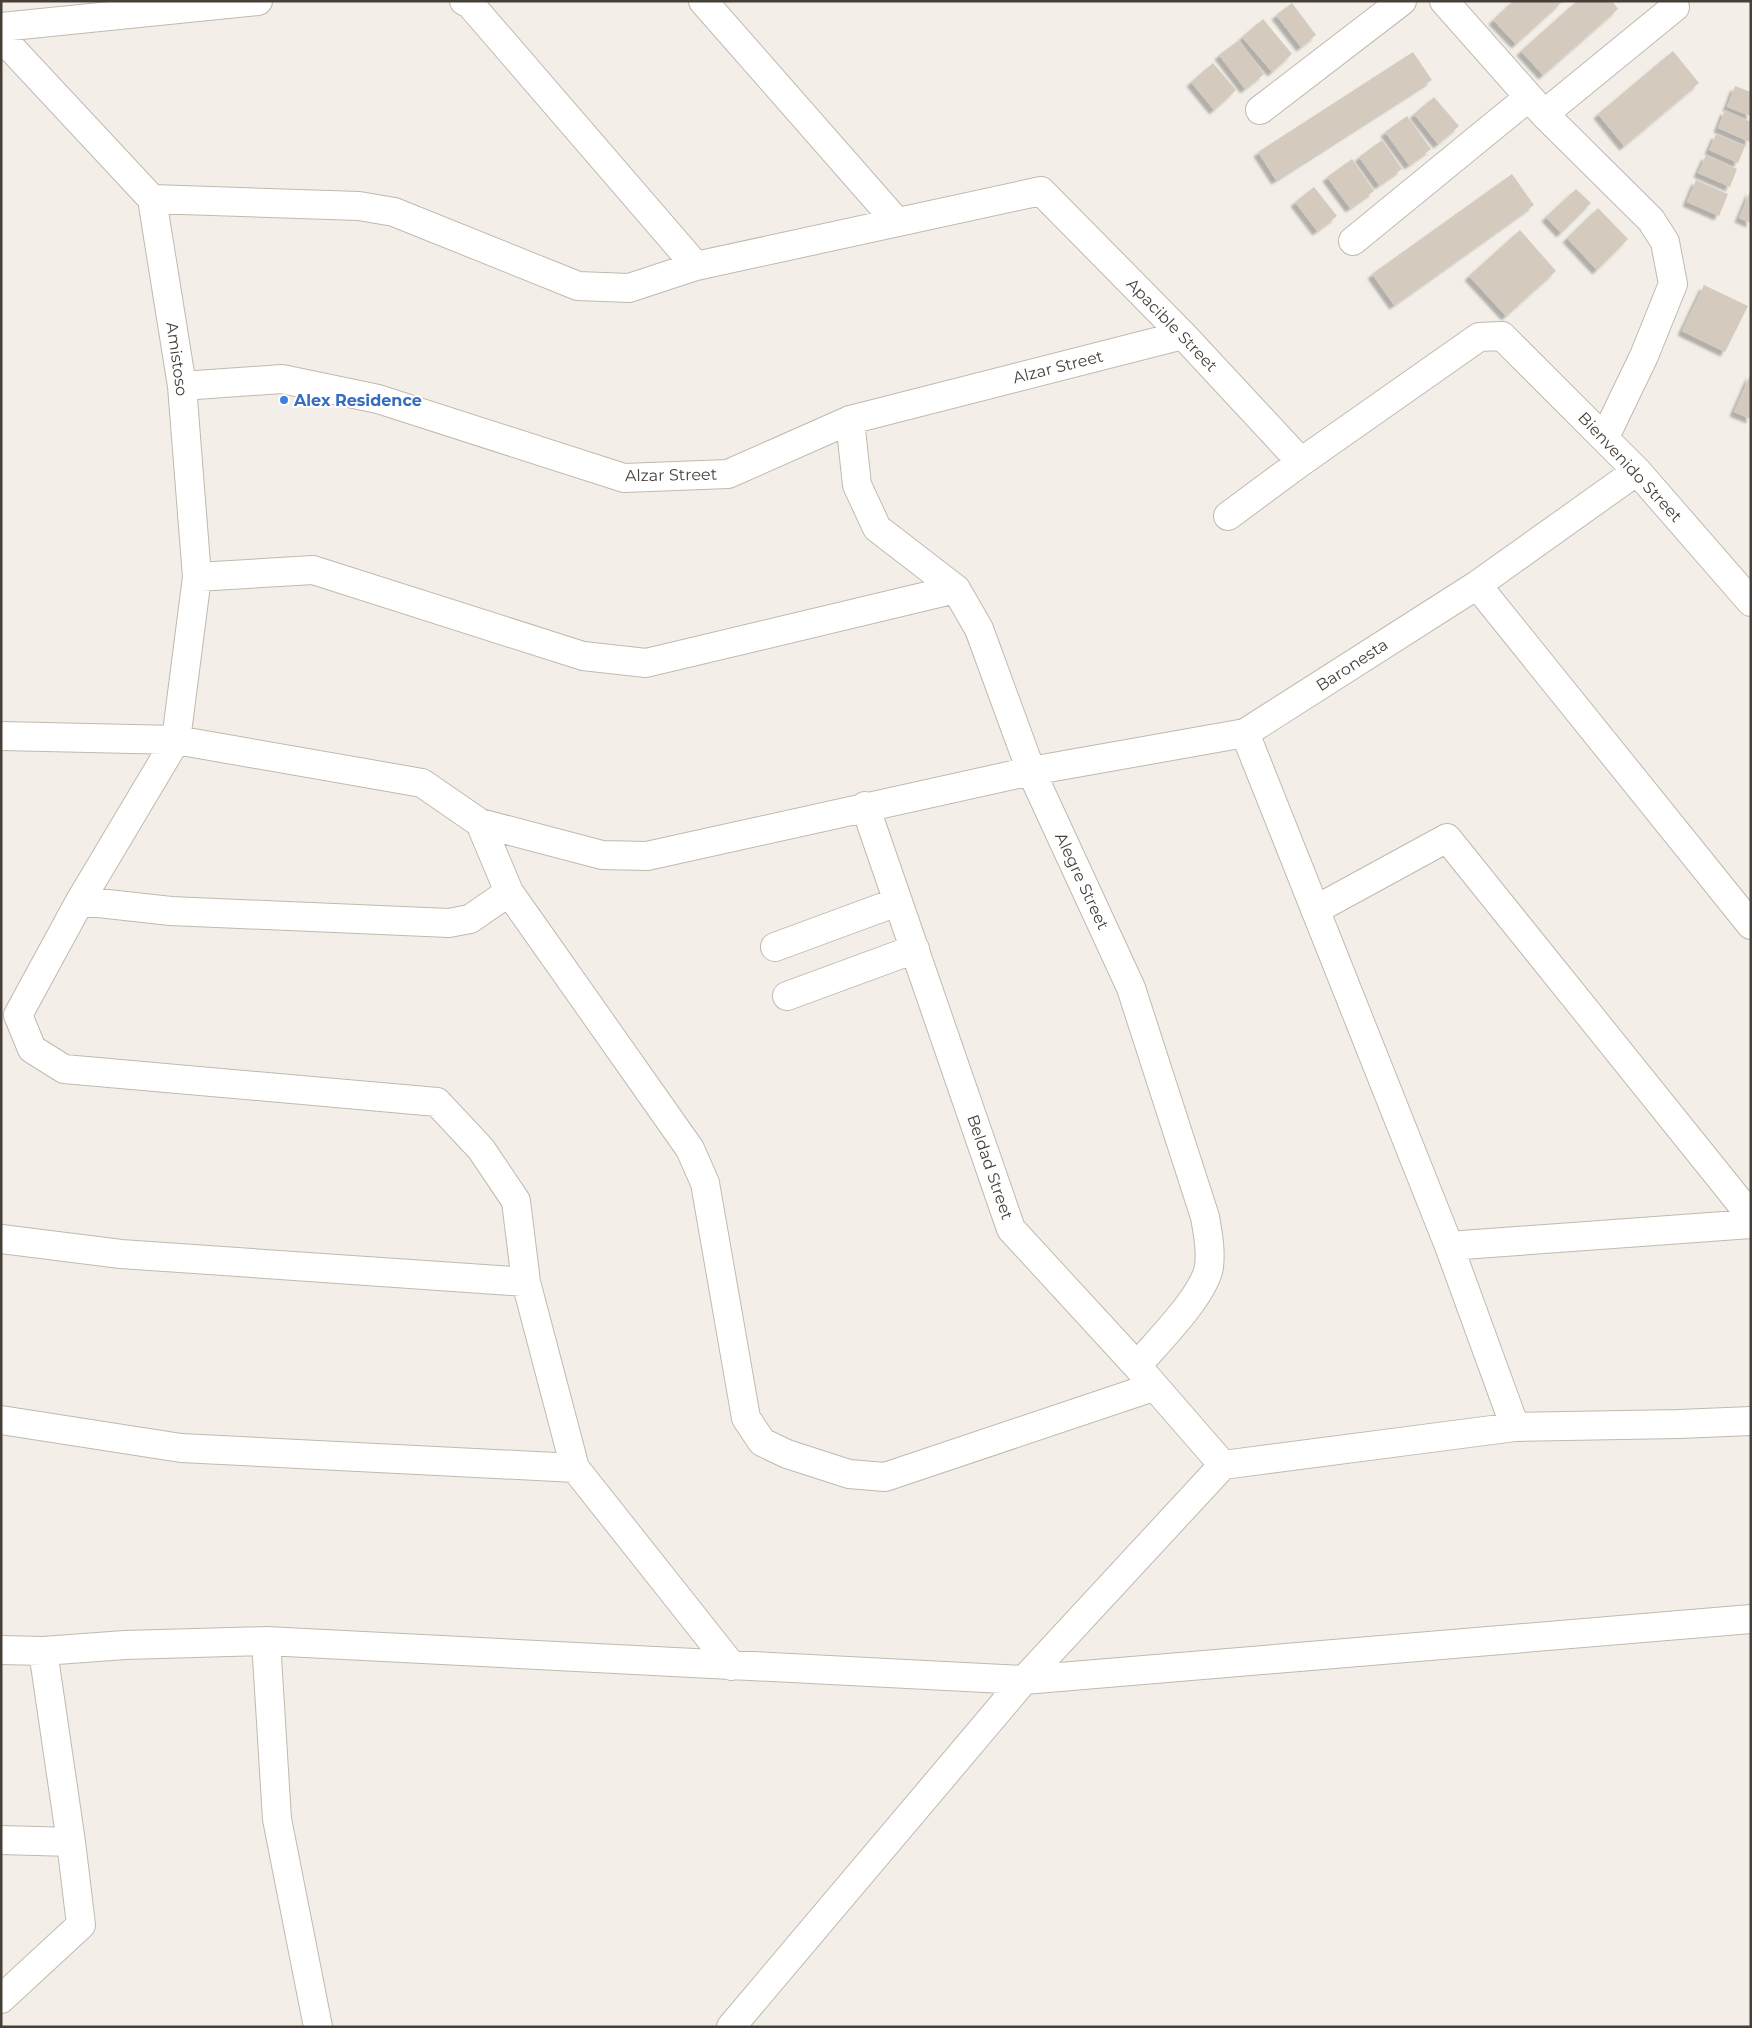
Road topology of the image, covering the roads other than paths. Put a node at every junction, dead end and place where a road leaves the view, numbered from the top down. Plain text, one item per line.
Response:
1 (258, 1) edge
2 (464, 1) edge
3 (703, 1) edge
4 (1402, 1) edge
5 (1444, 1) edge
6 (1675, 7) dead end
7 (1, 27) edge
8 (1, 37) edge
9 (1537, 105) junction
10 (1260, 110) dead end
11 (152, 199) junction
12 (896, 221) junction
13 (1353, 241) dead end
14 (696, 266) junction
15 (1183, 335) junction
16 (182, 386) junction
17 (850, 420) junction
18 (1605, 437) junction
19 (1301, 462) junction
20 (1637, 471) junction
21 (1228, 516) dead end
22 (197, 577) junction
23 (1477, 585) junction
24 (956, 589) junction
25 (1749, 593) edge
26 (1245, 733) junction
27 (1, 736) edge
28 (176, 740) junction
29 (1031, 771) junction
30 (865, 806) junction
31 (480, 823) junction
32 (509, 892) junction
33 (80, 901) junction
34 (897, 902) junction
35 (1315, 910) junction
36 (1751, 926) edge
37 (775, 947) dead end
38 (915, 949) junction
39 (787, 996) dead end
40 (1751, 1216) edge
41 (1751, 1224) edge
42 (1, 1239) edge
43 (1449, 1246) junction
44 (526, 1282) junction
45 (1137, 1366) junction
46 (1154, 1387) junction
47 (1, 1420) edge
48 (1751, 1420) edge
49 (1515, 1426) junction
50 (1222, 1465) junction
51 (575, 1468) junction
52 (1751, 1619) edge
53 (266, 1641) junction
54 (1, 1650) edge
55 (43, 1651) junction
56 (732, 1666) junction
57 (1024, 1680) junction
58 (1, 1840) edge
59 (71, 1842) junction
60 (1, 1999) edge
61 (318, 2027) edge
62 (731, 2027) edge

1 - 7 street
2 - 14 street
3 - 12 street
4 - 10 street
5 - 9 street
6 - 9 street
8 - 11 street
9 - 13 street
9 - 18 street
11 - 14 street
11 - 16 street, Amistoso
12 - 14 street
12 - 15 street, Apacible Street
15 - 17 street, Alzar Street
15 - 19 street, Apacible Street
16 - 17 street, Alzar Street
16 - 22 street, Amistoso
17 - 24 street, Alegre Street
18 - 19 street, Bienvenido Street
18 - 20 street, Bienvenido Street
19 - 21 street
20 - 23 street, Baronesta
20 - 25 street, Bienvenido Street
22 - 24 street
22 - 28 street, Amistoso
23 - 26 street, Baronesta
23 - 36 street
24 - 29 street, Alegre Street
26 - 29 street, Baronesta
26 - 35 street
27 - 28 street
28 - 31 street
28 - 33 street
29 - 30 street, Baronesta
29 - 45 street, Alegre Street
30 - 31 street, Baronesta
30 - 34 street, Beldad Street
31 - 32 street
32 - 33 street
32 - 46 street
33 - 44 street
34 - 37 street
34 - 38 street, Beldad Street
35 - 40 street
35 - 43 street
38 - 39 street
38 - 45 street, Beldad Street
41 - 43 street
42 - 44 street
43 - 49 street
44 - 51 street
45 - 46 street, Beldad Street
46 - 50 street, Beldad Street
47 - 51 street
48 - 49 street
49 - 50 street
50 - 57 street
51 - 56 street
52 - 57 street
53 - 55 street
53 - 56 street
53 - 61 street
54 - 55 street
55 - 59 street
56 - 57 street
57 - 62 street
58 - 59 street
59 - 60 street

